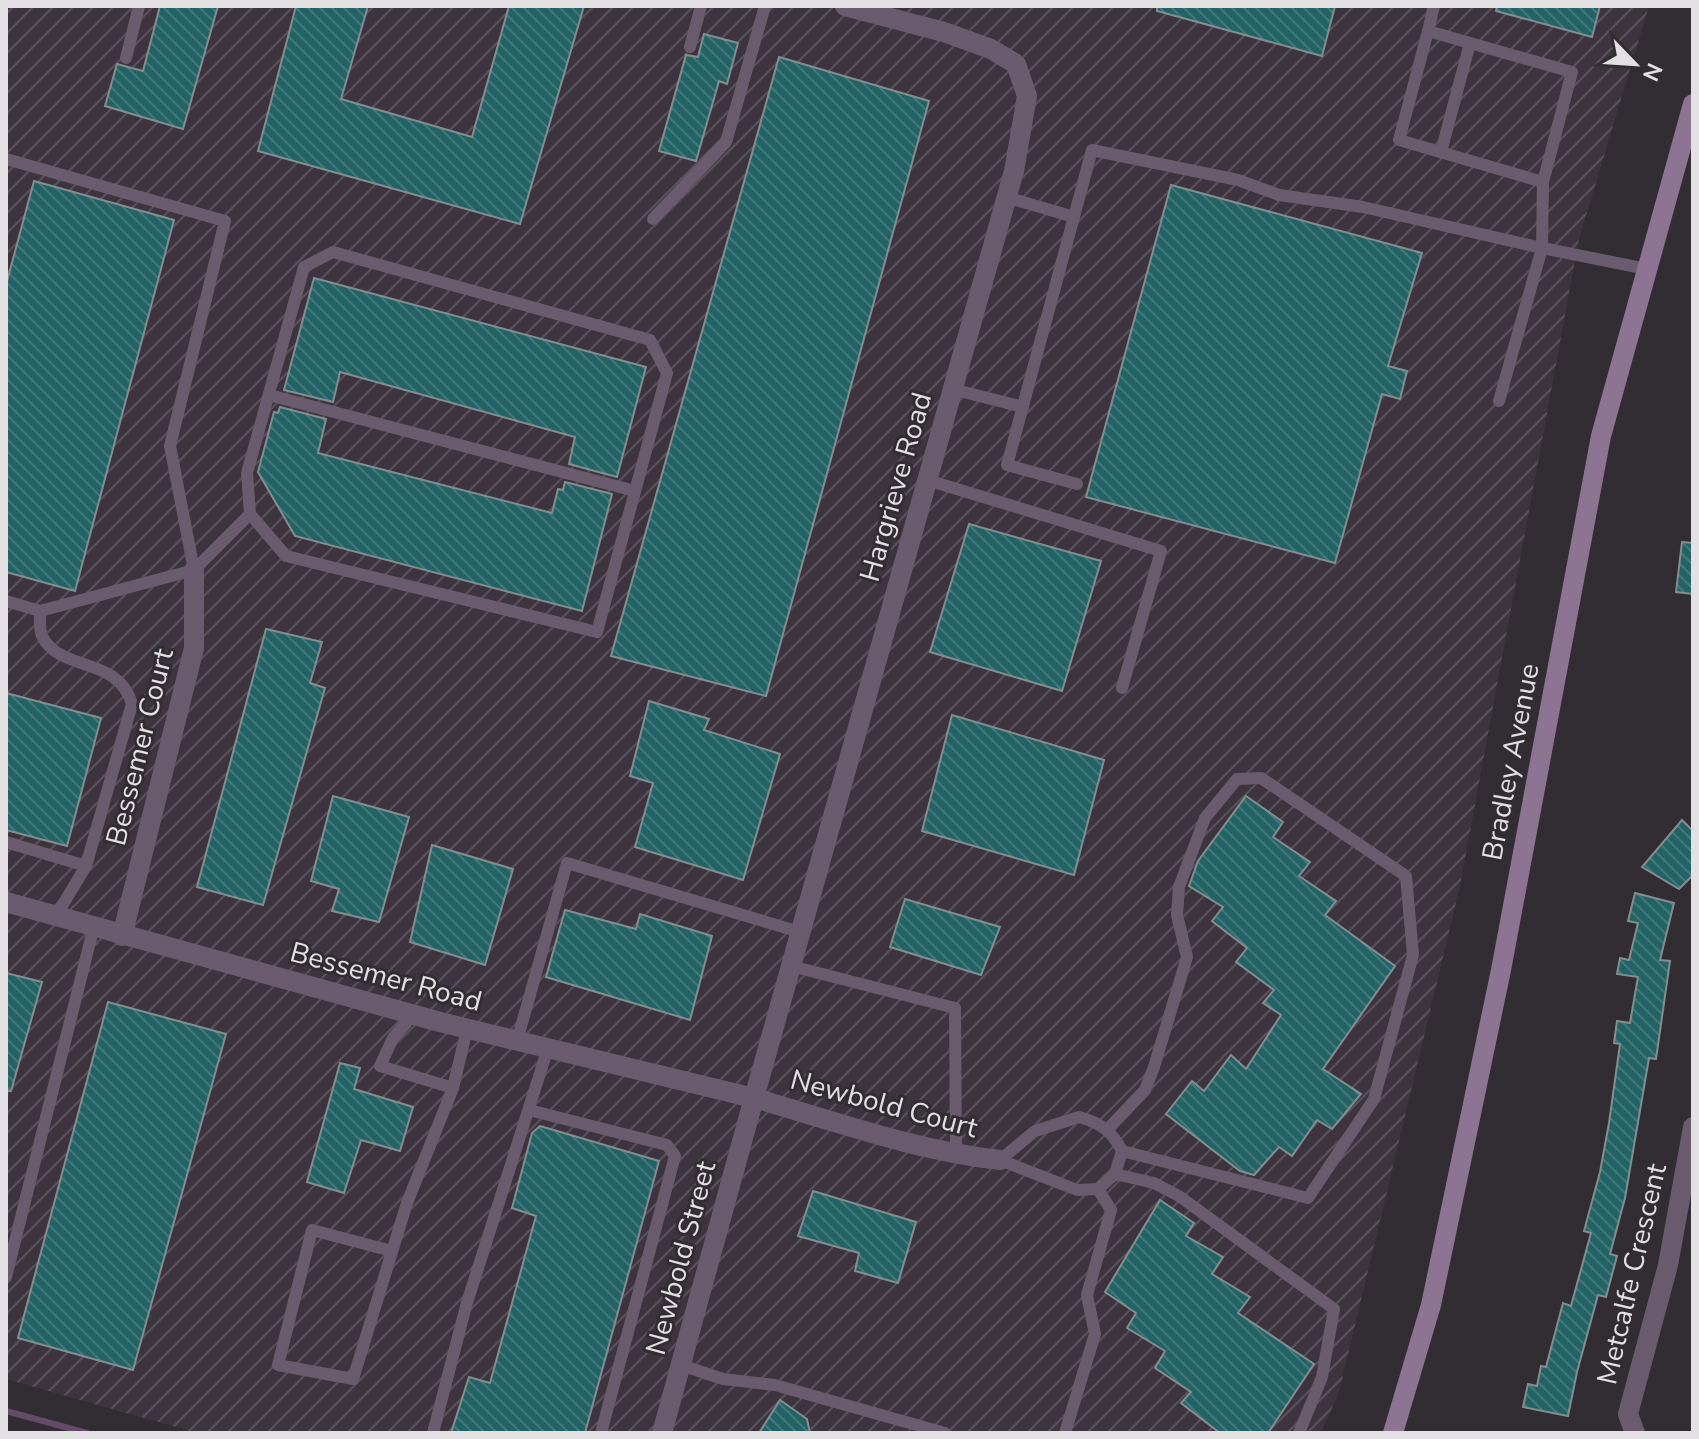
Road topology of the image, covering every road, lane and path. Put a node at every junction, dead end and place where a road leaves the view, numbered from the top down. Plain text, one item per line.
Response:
1 (139, 6) edge
2 (701, 6) edge
3 (765, 6) edge
4 (845, 6) edge
5 (1434, 6) edge
6 (1428, 31) junction
7 (1470, 43) junction
8 (690, 47) dead end
9 (126, 58) dead end
10 (1693, 104) edge
11 (1441, 152) junction
12 (6, 159) edge
13 (1543, 182) junction
14 (1006, 197) junction
15 (1074, 217) junction
16 (653, 219) dead end
17 (1542, 248) junction
18 (1647, 269) junction
19 (952, 389) junction
20 (269, 395) junction
21 (1499, 401) dead end
22 (1023, 407) junction
23 (927, 480) junction
24 (1077, 484) dead end
25 (635, 491) junction
26 (250, 514) junction
27 (194, 570) junction
28 (6, 601) edge
29 (40, 611) junction
30 (1122, 688) dead end
31 (6, 842) edge
32 (86, 866) junction
33 (6, 902) edge
34 (56, 916) junction
35 (94, 926) junction
36 (800, 932) junction
37 (122, 936) junction
38 (791, 966) junction
39 (413, 1015) junction
40 (467, 1029) junction
41 (517, 1041) junction
42 (548, 1048) junction
43 (453, 1088) junction
44 (754, 1098) junction
45 (529, 1110) junction
46 (1693, 1127) edge
47 (1107, 1130) junction
48 (1122, 1151) junction
49 (956, 1153) junction
50 (1000, 1160) junction
51 (1115, 1174) junction
52 (1098, 1189) junction
53 (392, 1251) junction
54 (6, 1277) edge
55 (681, 1365) junction
56 (433, 1433) edge
57 (601, 1433) edge
58 (662, 1433) edge
59 (945, 1433) edge
60 (1065, 1433) edge
61 (1299, 1433) edge
62 (1393, 1433) edge
63 (1635, 1433) edge

1 - 9 lane
2 - 8 lane
3 - 16 lane
4 - 14 street, Hargrieve Road
5 - 6 lane
6 - 7 lane
6 - 11 lane
7 - 11 lane
7 - 13 lane
10 - 18 main road, Bradley Avenue
11 - 13 lane
12 - 27 lane
13 - 17 lane
14 - 15 lane
14 - 19 street, Hargrieve Road
15 - 17 lane
15 - 22 lane
17 - 18 lane
17 - 21 lane
18 - 62 main road, Bradley Avenue
19 - 22 lane
19 - 23 street, Hargrieve Road
20 - 25 lane
20 - 25 lane
20 - 26 lane
22 - 24 lane
23 - 30 lane
23 - 36 street, Hargrieve Road
25 - 26 lane
26 - 27 lane
27 - 29 lane
27 - 37 street, Bessemer Court
28 - 29 lane
29 - 32 lane
31 - 32 lane
32 - 34 lane
33 - 34 street, Bessemer Road
34 - 35 street, Bessemer Road
35 - 37 street, Bessemer Road
35 - 54 lane
36 - 38 street, Hargrieve Road
36 - 41 lane
37 - 39 street, Bessemer Road
38 - 44 street, Hargrieve Road
38 - 49 lane
39 - 40 street, Bessemer Road
39 - 43 lane
40 - 41 street, Bessemer Road
40 - 43 lane
41 - 42 street, Bessemer Road
42 - 44 street, Bessemer Road
42 - 45 lane
43 - 53 lane
44 - 49 street, Newbold Court
44 - 55 street, Newbold Street
45 - 56 lane
45 - 57 lane
46 - 63 street, Metcalfe Crescent
47 - 48 lane
47 - 48 lane
47 - 50 lane
48 - 51 lane
49 - 50 street, Newbold Court
50 - 52 lane
51 - 52 lane
51 - 61 lane
52 - 60 lane
53 - 53 lane
55 - 58 street, Newbold Street
55 - 59 lane

